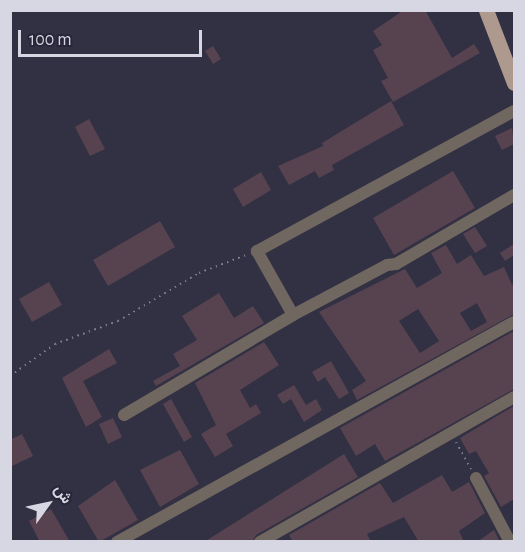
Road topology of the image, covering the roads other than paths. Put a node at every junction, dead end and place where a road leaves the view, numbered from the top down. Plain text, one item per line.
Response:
1 (486, 10) edge
2 (514, 83) edge
3 (514, 111) edge
4 (514, 195) edge
5 (293, 315) junction
6 (514, 322) edge
7 (514, 397) edge
8 (124, 415) dead end
9 (476, 478) road end
10 (117, 542) edge
11 (260, 542) edge
12 (510, 542) edge

1 - 2 main road
3 - 5 lane
4 - 5 lane
5 - 8 lane
6 - 10 lane
7 - 11 lane
9 - 12 lane

